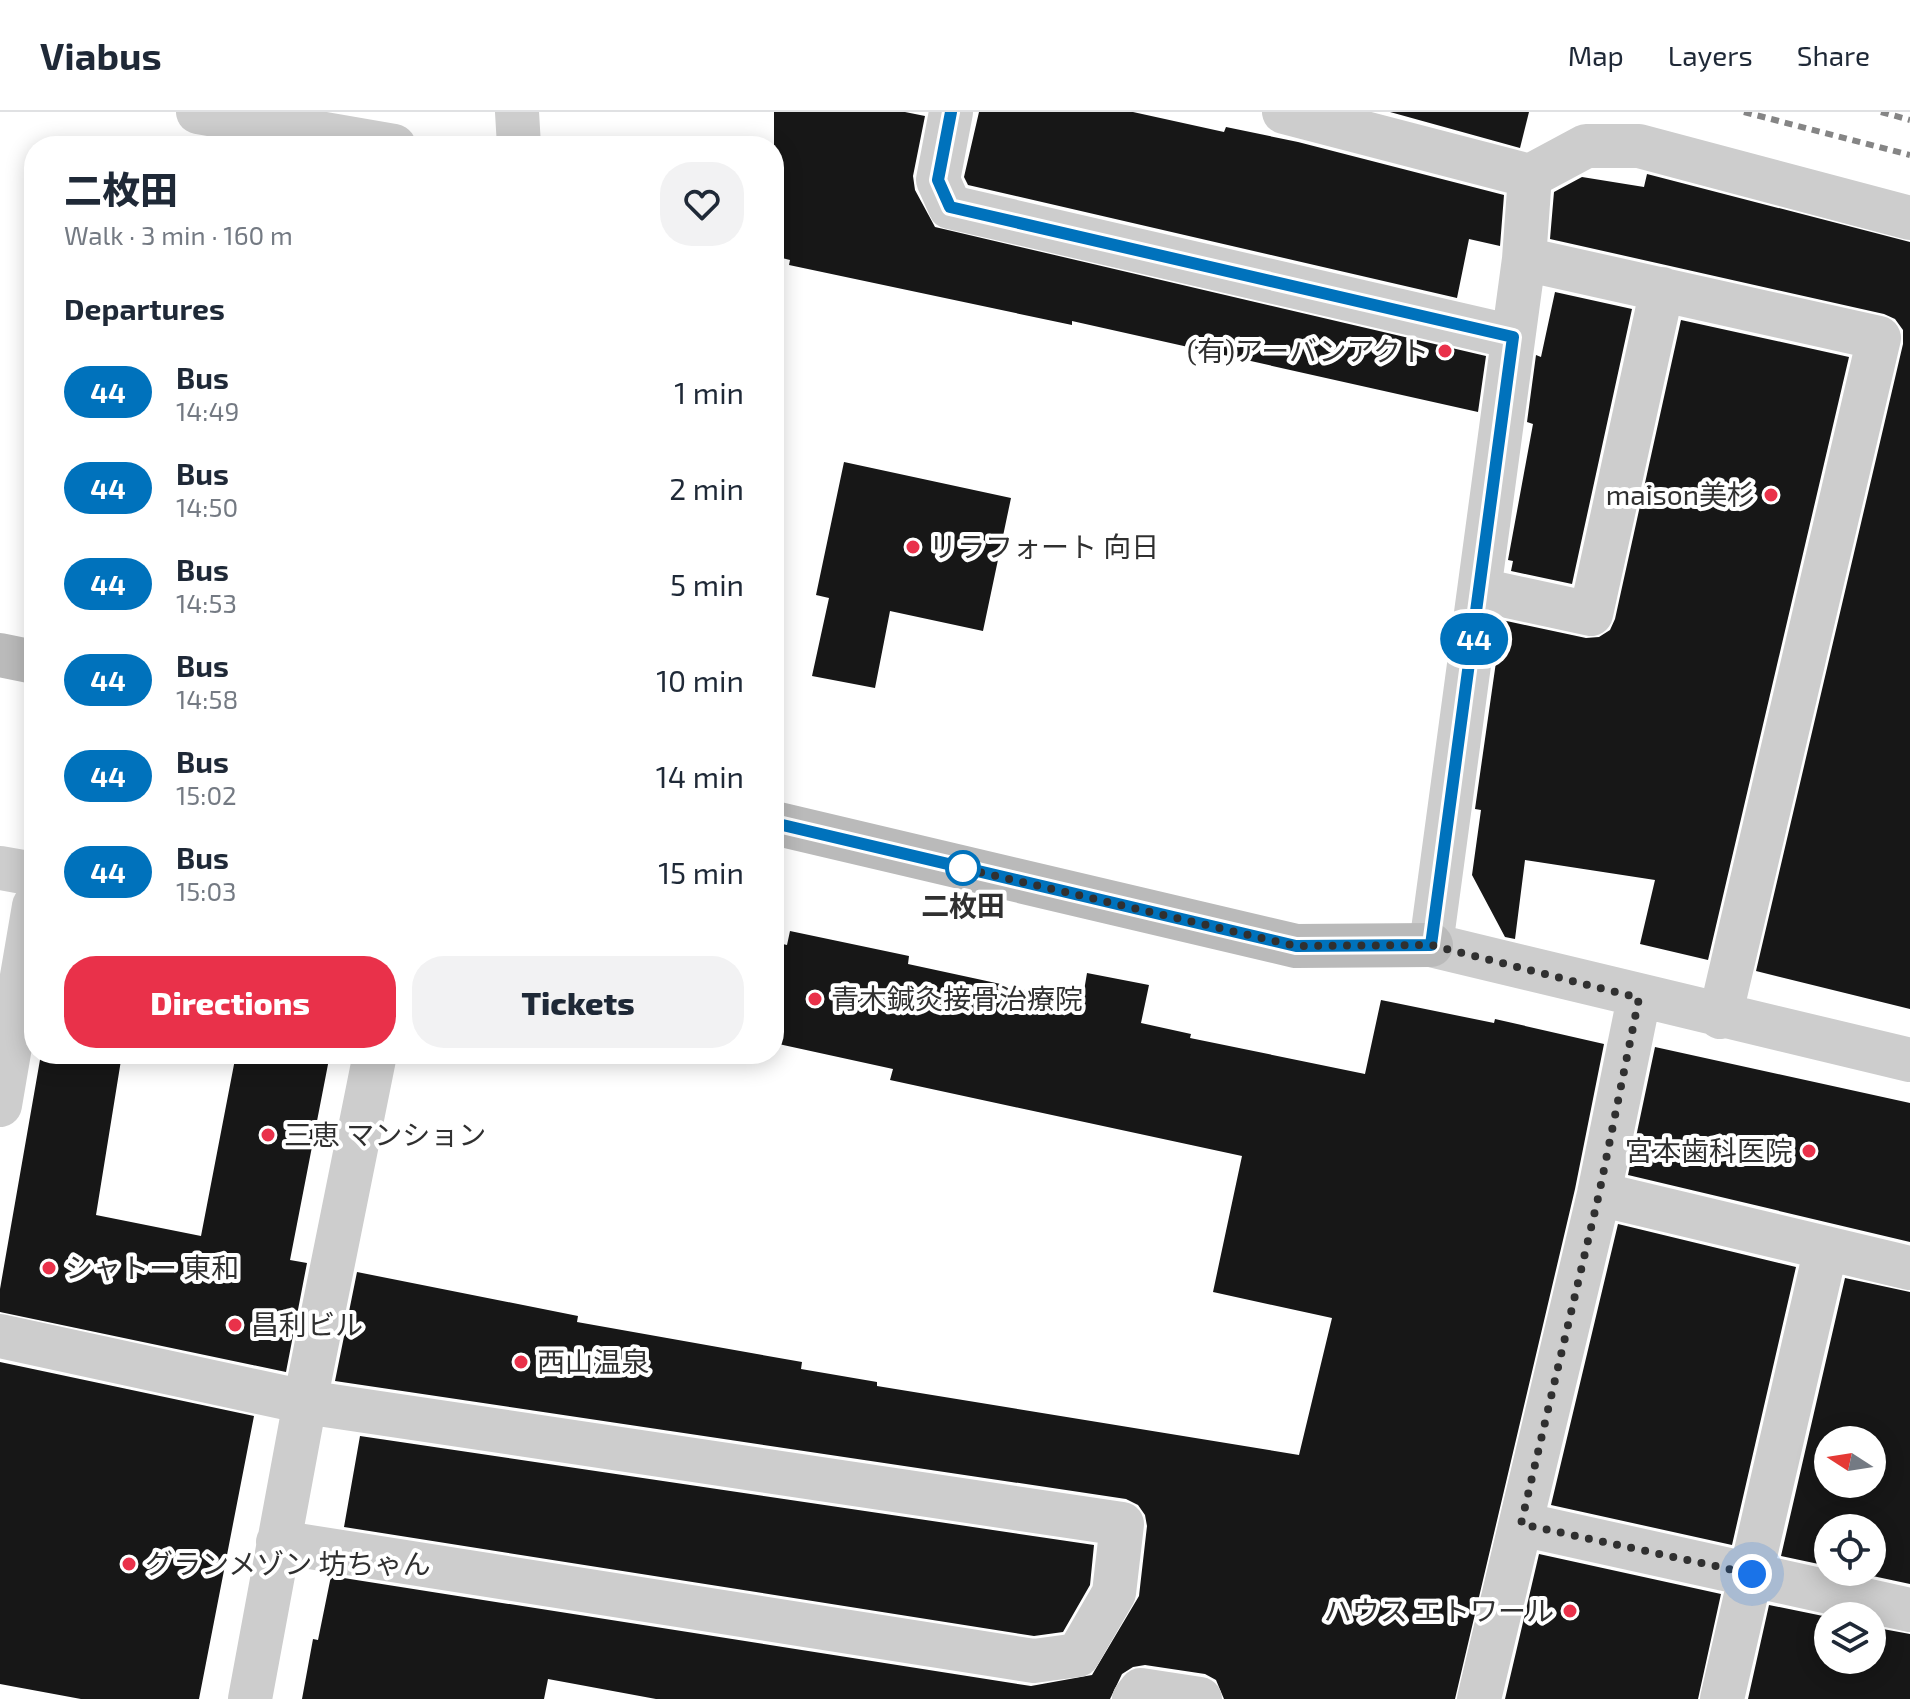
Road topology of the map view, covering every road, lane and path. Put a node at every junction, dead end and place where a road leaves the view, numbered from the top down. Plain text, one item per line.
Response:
1 (198, 112) edge
2 (517, 112) edge
3 (951, 112) edge
4 (1284, 112) edge
5 (336, 136) edge
6 (518, 136) edge
7 (1530, 176) junction
8 (1910, 218) edge
9 (1524, 259) junction
10 (1662, 289) junction
11 (1513, 337) junction
12 (1480, 590) junction
13 (0, 655) edge
14 (24, 660) edge
15 (784, 825) edge
16 (0, 868) edge
17 (24, 872) edge
18 (1431, 945) junction
19 (24, 965) edge
20 (1639, 998) junction
21 (1720, 1017) junction
22 (1910, 1060) edge
23 (373, 1064) edge
24 (0, 1105) edge
25 (1599, 1194) junction
26 (1826, 1248) junction
27 (1910, 1268) edge
28 (0, 1336) edge
29 (305, 1402) junction
30 (1521, 1524) junction
31 (278, 1542) junction
32 (1752, 1574) junction
33 (1910, 1610) edge
34 (250, 1699) edge
35 (1134, 1699) edge
36 (1200, 1699) edge
37 (1479, 1699) edge
38 (1722, 1699) edge

1 - 5 street
2 - 6 street
3 - 11 street
4 - 7 street
7 - 8 street
7 - 9 street
9 - 10 street
9 - 11 street
10 - 12 street
10 - 21 street
11 - 12 street
12 - 18 street
13 - 14 street
15 - 18 street
16 - 17 street
18 - 20 street
19 - 24 street
20 - 21 street
20 - 25 street
21 - 22 street
23 - 29 street
25 - 26 street
25 - 30 street
26 - 27 street
26 - 32 street
28 - 29 street
29 - 31 street
29 - 31 street
30 - 32 street
30 - 37 street
31 - 34 street
32 - 33 street
32 - 38 street
35 - 36 street

